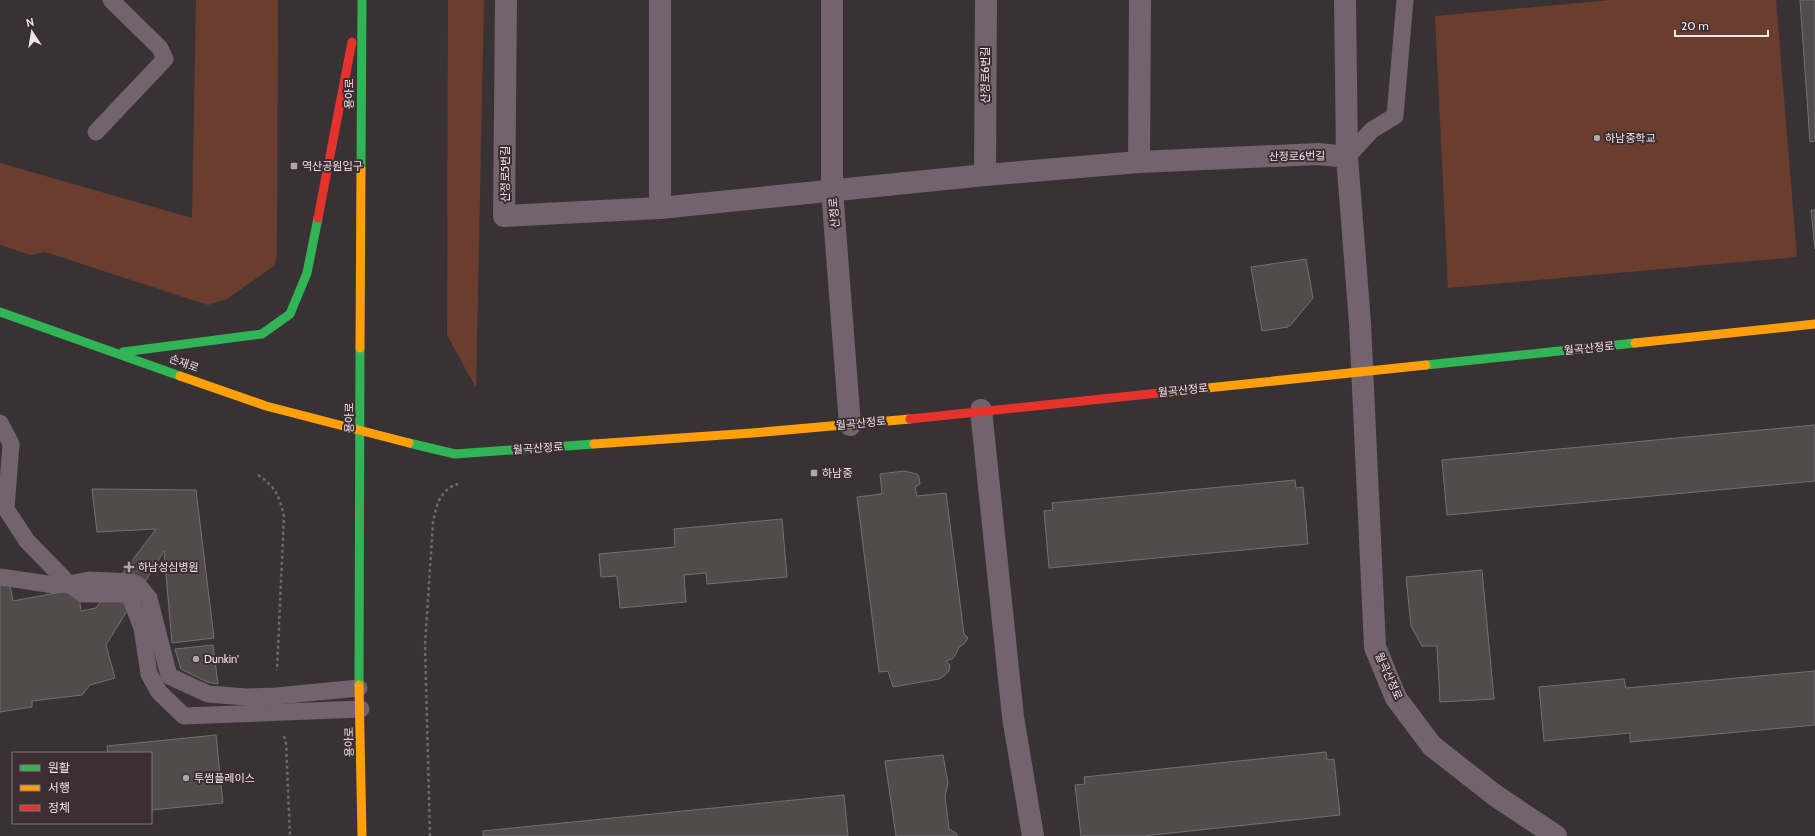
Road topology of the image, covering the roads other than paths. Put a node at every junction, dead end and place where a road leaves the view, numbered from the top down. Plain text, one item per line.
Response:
1 (110, 0) edge
2 (361, 0) edge
3 (506, 0) edge
4 (660, 0) edge
5 (832, 0) edge
6 (986, 0) edge
7 (1140, 0) edge
8 (1345, 0) edge
9 (1405, 0) edge
10 (96, 132) dead end
11 (1347, 157) junction
12 (1139, 162) junction
13 (985, 175) junction
14 (832, 190) junction
15 (660, 208) junction
16 (0, 312) edge
17 (1815, 324) edge
18 (117, 353) junction
19 (1362, 371) junction
20 (981, 410) junction
21 (0, 423) edge
22 (850, 424) junction
23 (361, 432) junction
24 (3, 508) edge
25 (0, 577) edge
26 (69, 584) junction
27 (86, 587) junction
28 (359, 688) junction
29 (361, 709) junction
30 (362, 836) edge
31 (1033, 836) edge
32 (1556, 836) edge

1 - 10 lane
2 - 18 main road
2 - 23 main road, 용아로
3 - 15 street, 산정로5번길
4 - 15 street
5 - 14 street, 산정로
6 - 13 street, 산정로6번길
7 - 12 street
8 - 11 street
9 - 11 lane
11 - 12 street, 산정로6번길
11 - 19 street
12 - 13 street, 산정로6번길
13 - 14 street, 산정로6번길
14 - 15 street, 산정로5번길
14 - 22 street, 산정로
16 - 18 main road, 손재로
17 - 19 main road, 월곡산정로
18 - 23 main road, 손재로
19 - 20 main road, 월곡산정로
19 - 32 street, 월곡산정로
20 - 22 main road, 월곡산정로
20 - 31 street
21 - 24 lane
22 - 23 main road, 월곡산정로
23 - 28 main road, 용아로
24 - 26 lane
25 - 26 lane
26 - 27 lane
27 - 28 lane
27 - 29 lane
28 - 29 main road, 용아로
29 - 30 main road, 용아로

